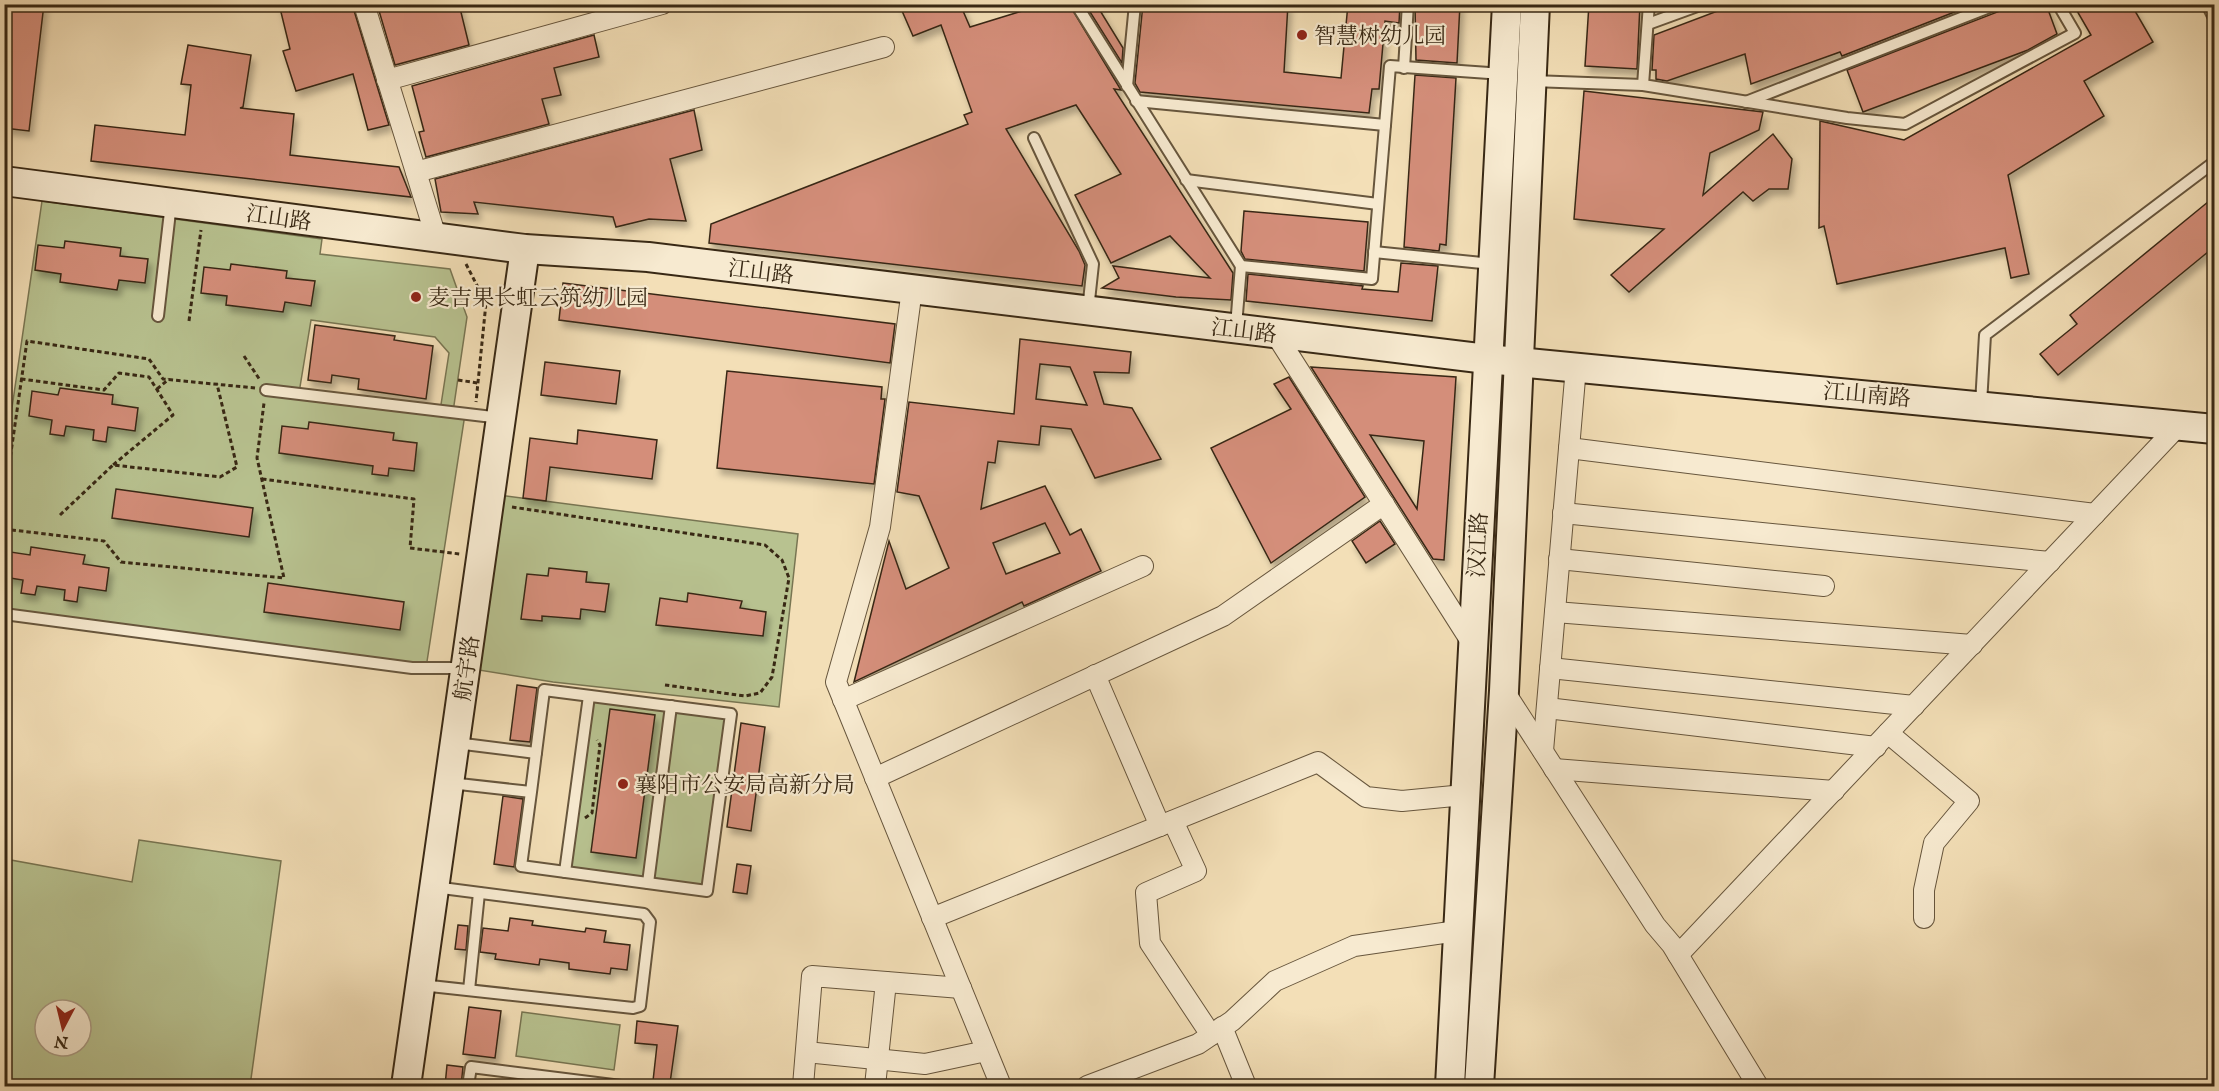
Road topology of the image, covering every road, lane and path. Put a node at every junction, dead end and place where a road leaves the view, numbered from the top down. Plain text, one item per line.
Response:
1 (364, 4) edge
2 (662, 4) edge
3 (1076, 4) edge
4 (1135, 4) edge
5 (1408, 4) edge
6 (1507, 4) edge
7 (1535, 4) edge
8 (1649, 4) edge
9 (1703, 4) edge
10 (1997, 4) edge
11 (2058, 4) edge
12 (2206, 4) edge
13 (2214, 18) edge
14 (1648, 24) junction
15 (884, 47) dead end
16 (1404, 68) junction
17 (1503, 74) junction
18 (387, 80) junction
19 (1532, 81) junction
20 (1643, 85) junction
21 (1127, 86) junction
22 (1136, 101) junction
23 (1745, 102) junction
24 (1385, 125) junction
25 (1034, 138) dead end
26 (2213, 163) edge
27 (416, 172) junction
28 (1186, 180) junction
29 (4, 181) edge
30 (171, 203) junction
31 (1378, 204) junction
32 (204, 207) junction
33 (445, 238) junction
34 (525, 249) junction
35 (1374, 252) junction
36 (1492, 264) junction
37 (1241, 266) junction
38 (912, 289) junction
39 (1088, 311) junction
40 (158, 316) dead end
41 (189, 321) dead end
42 (1236, 329) junction
43 (1275, 333) junction
44 (244, 356) dead end
45 (1487, 359) junction
46 (1518, 362) junction
47 (1576, 367) junction
48 (21, 379) junction
49 (168, 379) junction
50 (458, 380) dead end
51 (478, 383) junction
52 (217, 384) junction
53 (157, 389) junction
54 (266, 390) junction
55 (1981, 404) junction
56 (488, 417) junction
57 (2179, 425) junction
58 (2214, 429) edge
59 (1569, 448) junction
60 (113, 465) junction
61 (262, 479) junction
62 (4, 501) edge
63 (489, 504) junction
64 (1384, 504) junction
65 (1563, 513) junction
66 (60, 514) dead end
67 (2096, 514) junction
68 (4, 529) edge
69 (482, 557) junction
70 (1559, 559) junction
71 (2050, 562) junction
72 (1143, 566) dead end
73 (1824, 586) dead end
74 (1555, 612) junction
75 (4, 614) edge
76 (1472, 642) junction
77 (1972, 645) junction
78 (466, 668) junction
79 (1550, 668) junction
80 (1095, 675) junction
81 (665, 686) dead end
82 (1504, 691) junction
83 (589, 696) junction
84 (843, 700) junction
85 (671, 706) junction
86 (1914, 706) junction
87 (1546, 708) junction
88 (1882, 740) junction
89 (455, 743) junction
90 (1543, 751) junction
91 (536, 753) junction
92 (1554, 769) junction
93 (875, 778) junction
94 (449, 783) junction
95 (1834, 791) junction
96 (531, 792) junction
97 (1464, 795) junction
98 (1166, 824) junction
99 (565, 872) junction
100 (648, 883) junction
101 (434, 887) junction
102 (479, 893) junction
103 (932, 918) junction
104 (1924, 918) dead end
105 (1458, 931) junction
106 (1678, 955) junction
107 (886, 982) junction
108 (420, 985) junction
109 (961, 988) junction
110 (469, 990) junction
111 (1217, 1031) junction
112 (986, 1051) junction
113 (806, 1052) junction
114 (877, 1059) junction
115 (406, 1086) edge
116 (468, 1086) edge
117 (621, 1086) edge
118 (803, 1086) edge
119 (875, 1086) edge
120 (1001, 1086) edge
121 (1087, 1086) edge
122 (1246, 1086) edge
123 (1450, 1086) edge
124 (1479, 1086) edge
125 (1758, 1086) edge

1 - 18 street
2 - 18 street
3 - 21 lane
4 - 21 lane
5 - 16 lane
6 - 17 street, 汉江路
7 - 19 street, 汉江路
8 - 14 lane
9 - 14 lane
10 - 23 lane
11 - 23 lane
12 - 13 lane
14 - 20 lane
15 - 27 street
16 - 17 lane
16 - 24 lane
17 - 36 street, 汉江路
18 - 27 street
19 - 20 lane
19 - 46 street, 汉江路
20 - 23 lane
21 - 22 lane
22 - 24 lane
22 - 28 lane
24 - 31 lane
25 - 39 lane
26 - 55 lane
27 - 33 street
28 - 31 lane
28 - 37 lane
29 - 30 street, 江山路
30 - 32 street, 江山路
30 - 40 lane
31 - 35 lane
32 - 33 street, 江山路
32 - 41 path
33 - 34 street, 江山路
33 - 51 path
34 - 38 street, 江山路
34 - 56 street, 航宇路
35 - 36 lane
35 - 37 lane
36 - 45 street, 汉江路
37 - 42 lane
38 - 39 street, 江山路
38 - 84 street
39 - 42 street, 江山路
42 - 43 street, 江山路
43 - 45 street, 江山路
43 - 64 street
44 - 54 path
45 - 46 street, 江山路
45 - 76 street, 汉江路
46 - 47 street, 江山南路
46 - 82 street, 汉江路
47 - 55 street, 江山南路
47 - 59 street
48 - 49 path
48 - 53 path
48 - 62 path
49 - 52 path
49 - 53 path
50 - 51 path
51 - 56 path
52 - 54 path
52 - 60 path
53 - 60 path
54 - 56 lane
54 - 61 path
55 - 57 street, 江山南路
56 - 63 street, 航宇路
57 - 58 street, 江山南路
57 - 67 street
59 - 65 street
59 - 67 street
60 - 66 path
61 - 68 path
61 - 69 path
63 - 69 street, 航宇路
63 - 81 path
64 - 76 street
64 - 80 street
65 - 70 street
65 - 71 street
67 - 71 street
69 - 78 street, 航宇路
70 - 73 street
70 - 74 street
71 - 77 street
72 - 84 street
74 - 77 street
74 - 79 street
75 - 78 lane
76 - 97 street, 汉江路
77 - 86 street
78 - 89 street, 航宇路
79 - 86 street
79 - 87 street
80 - 93 street
80 - 98 street
82 - 90 street
82 - 124 street, 汉江路
83 - 85 lane
83 - 91 lane
83 - 99 lane
84 - 93 street
85 - 100 lane
85 - 100 lane
86 - 88 street
87 - 88 street
87 - 90 street
88 - 95 street
88 - 104 street
89 - 91 lane
89 - 94 street, 航宇路
90 - 92 street
91 - 96 lane
92 - 95 street
92 - 106 street
93 - 103 street
94 - 96 lane
94 - 101 street, 航宇路
95 - 106 street
96 - 99 lane
97 - 98 street
97 - 105 street, 汉江路
98 - 103 street
98 - 111 street
99 - 100 lane
101 - 102 lane
101 - 108 street, 航宇路
102 - 110 lane
102 - 110 lane
103 - 109 street
105 - 111 street
105 - 123 street, 汉江路
106 - 125 street
107 - 109 street
107 - 113 street
107 - 114 street
108 - 110 lane
108 - 115 street, 航宇路
109 - 112 street
111 - 121 street
111 - 122 street
112 - 114 street
112 - 120 street
113 - 114 street
113 - 118 street
114 - 119 street
116 - 117 lane

